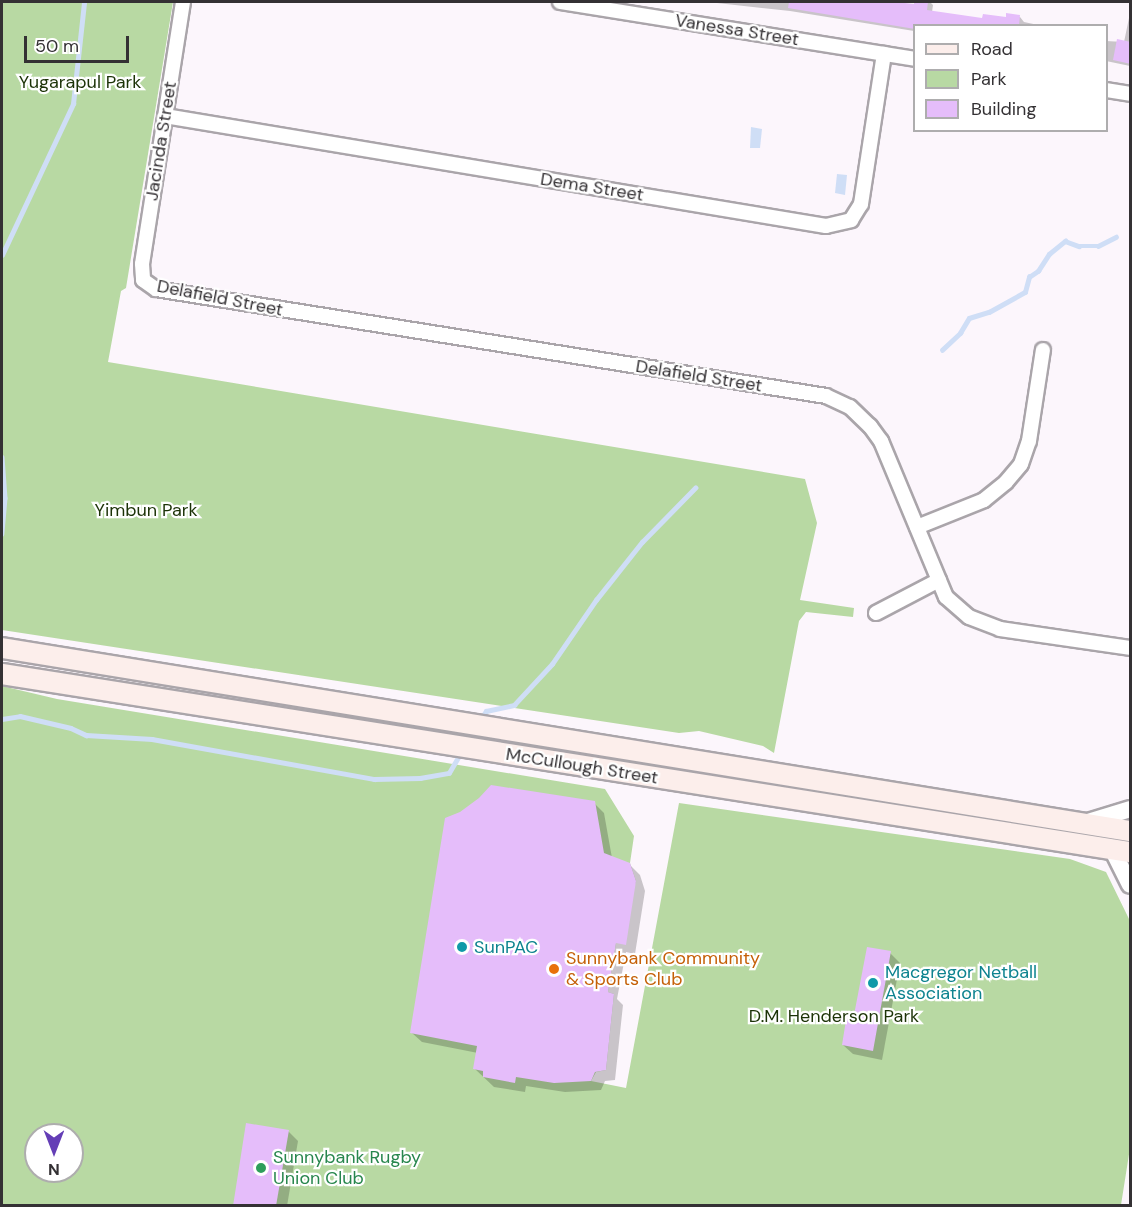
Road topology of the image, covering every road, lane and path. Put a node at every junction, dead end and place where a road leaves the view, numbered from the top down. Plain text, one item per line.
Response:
1 (183, 2) edge
2 (560, 2) edge
3 (884, 54) junction
4 (913, 59) edge
5 (1108, 90) edge
6 (1131, 94) edge
7 (165, 116) junction
8 (143, 280) joint
9 (1043, 350) dead end
10 (916, 526) junction
11 (939, 580) junction
12 (876, 613) dead end
13 (1131, 648) edge
14 (4, 649) edge
15 (2, 674) edge
16 (1131, 809) edge
17 (1084, 823) junction
18 (1131, 831) edge
19 (1121, 851) edge
20 (1131, 885) edge

1 - 7 street, Jacinda Street
2 - 3 street, Vanessa Street
3 - 4 street, Vanessa Street
3 - 7 street, Dema Street
5 - 6 street
7 - 8 street, Jacinda Street
8 - 10 street, Delafield Street
9 - 10 street
10 - 11 street, Delafield Street
11 - 12 street
11 - 13 street, Delafield Street
14 - 17 main road, McCullough Street
15 - 19 main road, McCullough Street
16 - 17 street
17 - 18 main road, McCullough Street
19 - 20 street

